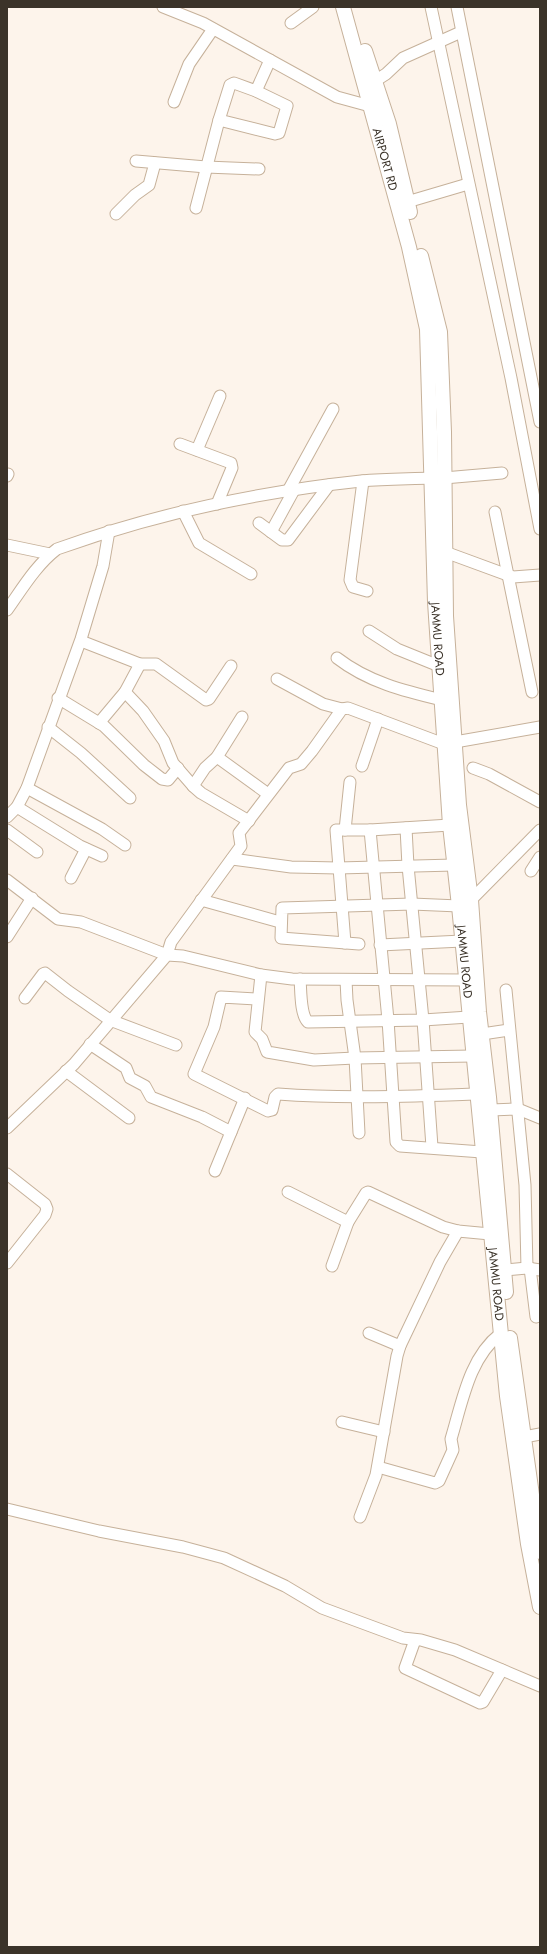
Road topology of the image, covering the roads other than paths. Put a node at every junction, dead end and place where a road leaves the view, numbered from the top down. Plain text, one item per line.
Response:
1 (163, 7) edge
2 (313, 7) edge
3 (343, 7) edge
4 (352, 7) edge
5 (431, 7) edge
6 (457, 7) edge
7 (292, 22) dead end
8 (212, 28) junction
9 (458, 33) junction
10 (442, 40) junction
11 (270, 60) junction
12 (375, 81) junction
13 (256, 91) junction
14 (174, 102) dead end
15 (370, 106) junction
16 (219, 120) junction
17 (136, 162) dead end
18 (155, 163) junction
19 (206, 167) junction
20 (259, 169) dead end
21 (468, 184) junction
22 (407, 202) junction
23 (196, 208) dead end
24 (116, 214) dead end
25 (424, 313) joint
26 (527, 374) junction
27 (512, 378) junction
28 (220, 396) dead end
29 (333, 409) dead end
30 (540, 422) edge
31 (180, 444) dead end
32 (197, 450) junction
33 (502, 473) dead end
34 (438, 478) junction
35 (363, 481) junction
36 (329, 485) junction
37 (291, 490) junction
38 (217, 504) junction
39 (183, 511) junction
40 (496, 512) dead end
41 (259, 523) dead end
42 (540, 529) edge
43 (109, 531) junction
44 (271, 532) junction
45 (7, 545) edge
46 (445, 552) junction
47 (50, 554) junction
48 (251, 574) dead end
49 (540, 575) edge
50 (508, 576) junction
51 (367, 591) dead end
52 (7, 609) edge
53 (369, 631) dead end
54 (81, 641) junction
55 (337, 658) dead end
56 (140, 664) junction
57 (231, 666) dead end
58 (439, 666) junction
59 (277, 680) dead end
60 (124, 692) junction
61 (532, 692) dead end
62 (58, 698) junction
63 (442, 700) junction
64 (342, 709) junction
65 (242, 717) dead end
66 (378, 720) junction
67 (99, 723) junction
68 (48, 727) junction
69 (540, 727) edge
70 (450, 743) junction
71 (217, 757) junction
72 (362, 766) dead end
73 (178, 768) junction
74 (473, 768) dead end
75 (350, 782) dead end
76 (193, 786) junction
77 (27, 788) junction
78 (268, 794) junction
79 (130, 798) dead end
80 (540, 802) edge
81 (17, 807) junction
82 (7, 817) edge
83 (249, 821) junction
84 (450, 825) junction
85 (406, 828) junction
86 (7, 830) edge
87 (346, 830) junction
88 (370, 830) junction
89 (540, 830) edge
90 (125, 845) dead end
91 (86, 849) junction
92 (37, 852) dead end
93 (102, 856) dead end
94 (540, 858) edge
95 (232, 859) junction
96 (454, 865) junction
97 (408, 866) junction
98 (374, 867) junction
99 (338, 868) junction
100 (531, 871) dead end
101 (71, 878) dead end
102 (7, 880) edge
103 (32, 898) junction
104 (201, 900) junction
105 (465, 903) junction
106 (412, 904) junction
107 (377, 905) junction
108 (341, 906) junction
109 (280, 922) junction
110 (7, 937) edge
111 (462, 941) junction
112 (416, 942) junction
113 (345, 943) junction
114 (358, 944) dead end
115 (380, 945) junction
116 (167, 955) junction
117 (261, 975) junction
118 (300, 979) junction
119 (346, 980) junction
120 (419, 980) junction
121 (466, 980) junction
122 (384, 981) junction
123 (506, 990) dead end
124 (25, 998) dead end
125 (258, 999) junction
126 (469, 1017) junction
127 (110, 1020) junction
128 (388, 1020) junction
129 (423, 1020) junction
130 (350, 1021) junction
131 (498, 1032) junction
132 (90, 1044) junction
133 (176, 1045) dead end
134 (473, 1056) junction
135 (355, 1058) junction
136 (391, 1058) junction
137 (425, 1058) junction
138 (66, 1071) junction
139 (477, 1094) junction
140 (429, 1095) junction
141 (358, 1096) junction
142 (393, 1097) junction
143 (245, 1098) junction
144 (506, 1110) junction
145 (129, 1118) dead end
146 (540, 1118) edge
147 (7, 1128) edge
148 (231, 1132) junction
149 (359, 1133) dead end
150 (432, 1147) junction
151 (482, 1152) junction
152 (215, 1171) dead end
153 (7, 1174) edge
154 (288, 1192) dead end
155 (348, 1222) junction
156 (458, 1231) junction
157 (490, 1234) junction
158 (7, 1264) edge
159 (332, 1266) dead end
160 (529, 1269) edge
161 (504, 1270) junction
162 (536, 1317) dead end
163 (368, 1333) dead end
164 (500, 1334) junction
165 (400, 1346) junction
166 (342, 1422) dead end
167 (384, 1432) junction
168 (533, 1436) edge
169 (378, 1467) junction
170 (7, 1509) edge
171 (360, 1517) dead end
172 (540, 1552) edge
173 (540, 1607) edge
174 (415, 1640) junction
175 (502, 1670) junction
176 (540, 1686) edge

1 - 8 street
2 - 7 street
3 - 15 main road, AIRPORT RD
4 - 12 main road
5 - 10 street
6 - 9 street
8 - 11 street
8 - 14 street
9 - 10 street
9 - 26 street
10 - 12 street
10 - 21 street
11 - 13 street
11 - 15 street
12 - 22 main road
13 - 16 street
13 - 16 street
15 - 25 main road, AIRPORT RD
16 - 19 street
17 - 18 street
18 - 19 street
18 - 24 street
19 - 20 street
19 - 23 street
21 - 22 street
21 - 27 street
22 - 34 main road
25 - 34 main road, JAMMU ROAD
26 - 27 street
26 - 30 street
27 - 42 street
28 - 32 street
29 - 37 street
31 - 32 street
32 - 38 street
33 - 34 street
34 - 35 street
34 - 46 main road
34 - 58 main road, JAMMU ROAD
35 - 36 street
35 - 51 street
36 - 37 street
36 - 44 street
37 - 38 street
37 - 44 street
38 - 39 street
39 - 43 street
39 - 48 street
40 - 50 street
41 - 44 street
43 - 47 street
43 - 54 street
45 - 47 street
46 - 50 street
46 - 70 main road
47 - 52 street
49 - 50 street
50 - 61 street
53 - 58 street
54 - 56 street
54 - 62 street
55 - 63 street
56 - 57 street
56 - 60 street
58 - 63 main road, JAMMU ROAD
59 - 64 street
60 - 67 street
60 - 73 street
62 - 67 street
62 - 68 street
63 - 70 main road, JAMMU ROAD
64 - 66 street
64 - 78 street
65 - 71 street
66 - 70 street
66 - 72 street
67 - 73 street
68 - 77 street
68 - 79 street
69 - 70 street
70 - 84 main road, JAMMU ROAD
70 - 105 main road
71 - 76 street
71 - 78 street
73 - 76 street
74 - 80 street
75 - 87 street
76 - 83 street
77 - 81 street
77 - 90 street
78 - 83 street
81 - 82 street
81 - 91 street
83 - 95 street
84 - 85 street
84 - 96 main road, JAMMU ROAD
85 - 88 street
85 - 97 street
86 - 92 street
87 - 88 street
87 - 99 street
88 - 98 street
89 - 105 street
91 - 93 street
91 - 101 street
94 - 100 street
95 - 99 street
95 - 104 street
96 - 97 street
96 - 105 main road, JAMMU ROAD
97 - 98 street
97 - 106 street
98 - 99 street
98 - 107 street
99 - 108 street
102 - 103 street
103 - 110 street
103 - 116 street
104 - 109 street
104 - 116 street
105 - 106 street
105 - 111 main road, JAMMU ROAD
105 - 131 main road
106 - 107 street
106 - 112 street
107 - 108 street
107 - 115 street
108 - 109 street
108 - 113 street
109 - 113 street
111 - 112 street
111 - 121 main road, JAMMU ROAD
112 - 115 street
112 - 120 street
113 - 114 street
115 - 122 street
116 - 117 street
116 - 127 street
117 - 118 street
117 - 125 street
118 - 119 street
118 - 130 street
119 - 122 street
119 - 130 street
120 - 121 street
120 - 122 street
120 - 129 street
121 - 126 main road, JAMMU ROAD
122 - 128 street
123 - 131 street
124 - 127 street
125 - 135 street
125 - 143 street
126 - 129 street
126 - 134 main road, JAMMU ROAD
127 - 132 street
127 - 133 street
128 - 129 street
128 - 130 street
128 - 136 street
129 - 137 street
130 - 135 street
131 - 144 main road
131 - 144 street
132 - 138 street
132 - 148 street
134 - 137 street
134 - 139 main road, JAMMU ROAD
135 - 136 street
135 - 141 street
136 - 137 street
136 - 142 street
137 - 140 street
138 - 145 street
138 - 147 street
139 - 140 street
139 - 151 main road, JAMMU ROAD
140 - 142 street
140 - 150 street
141 - 142 street
141 - 143 street
141 - 149 street
142 - 150 street
143 - 148 street
144 - 146 street
144 - 160 street
144 - 161 main road
148 - 152 street
150 - 151 street
151 - 157 main road, JAMMU ROAD
153 - 158 street
154 - 155 street
155 - 156 street
155 - 159 street
156 - 157 street
156 - 165 street
157 - 164 main road, JAMMU ROAD
160 - 161 street
160 - 162 street
161 - 168 main road
163 - 165 street
164 - 169 street
164 - 173 main road, JAMMU ROAD
165 - 167 street
166 - 167 street
167 - 169 street
168 - 172 main road
169 - 171 street
170 - 174 street
174 - 175 street
174 - 175 street
175 - 176 street

